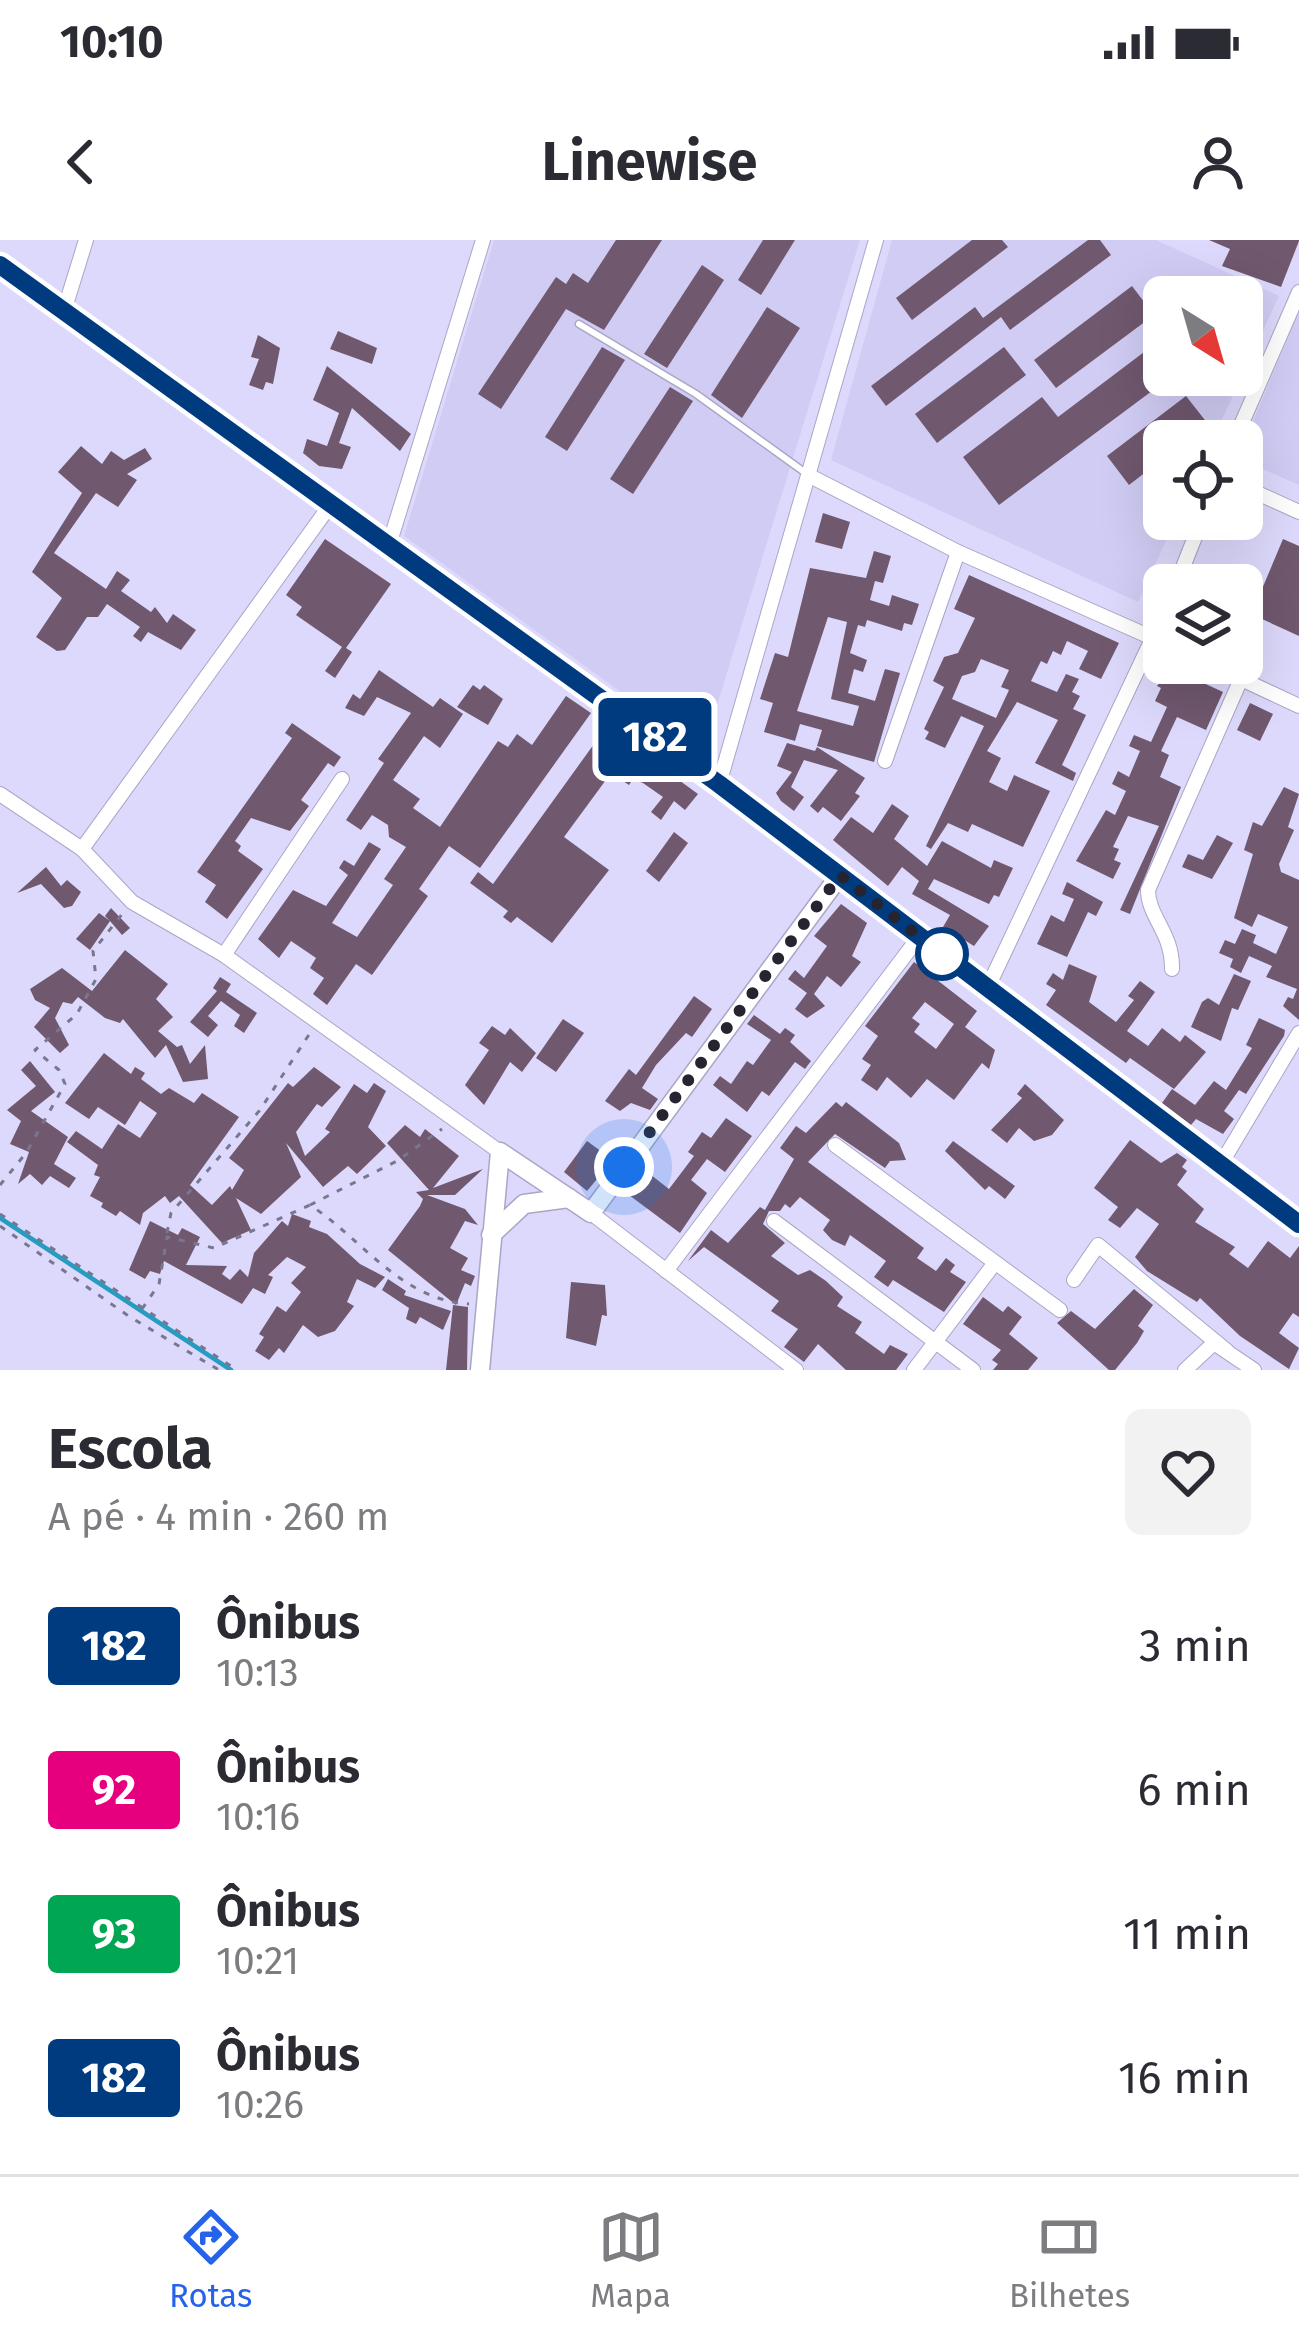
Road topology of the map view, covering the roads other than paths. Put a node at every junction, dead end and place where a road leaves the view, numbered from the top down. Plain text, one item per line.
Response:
1 (86, 240) edge
2 (483, 240) edge
3 (876, 240) edge
4 (0, 265) edge
5 (1299, 292) edge
6 (64, 311) junction
7 (579, 324) dead end
8 (1243, 420) edge
9 (810, 476) junction
10 (1263, 496) edge
11 (331, 504) junction
12 (1299, 512) edge
13 (389, 545) junction
14 (958, 552) junction
15 (1143, 634) edge
16 (1143, 673) edge
17 (1239, 684) edge
18 (1252, 684) edge
19 (1299, 706) edge
20 (885, 761) dead end
21 (342, 779) dead end
22 (719, 784) junction
23 (0, 794) edge
24 (82, 849) junction
25 (840, 875) junction
26 (920, 937) junction
27 (224, 955) junction
28 (1172, 969) dead end
29 (988, 987) junction
30 (1299, 1033) edge
31 (835, 1145) dead end
32 (500, 1152) junction
33 (1221, 1164) junction
34 (569, 1198) junction
35 (591, 1213) junction
36 (774, 1221) dead end
37 (1299, 1224) edge
38 (490, 1236) junction
39 (994, 1264) junction
40 (666, 1271) junction
41 (1074, 1280) dead end
42 (1060, 1310) dead end
43 (1204, 1331) junction
44 (935, 1342) junction
45 (1227, 1351) junction
46 (479, 1370) edge
47 (796, 1370) edge
48 (914, 1370) edge
49 (974, 1370) edge
50 (1176, 1370) edge
51 (1185, 1370) edge
52 (1254, 1370) edge

1 - 6 street
2 - 13 street
3 - 9 street
4 - 6 street
5 - 8 street
6 - 11 street
7 - 9 lane
9 - 14 street
9 - 22 street
10 - 12 street
11 - 13 street
11 - 24 street
13 - 22 street
14 - 15 street
14 - 20 street
16 - 29 street
17 - 28 street
18 - 19 street
21 - 27 street
22 - 25 street
23 - 24 street
24 - 27 street
25 - 26 street
25 - 35 street
26 - 29 street
26 - 40 street
27 - 32 street
29 - 33 street
30 - 33 street
31 - 39 street
32 - 34 street
32 - 38 street
33 - 37 street
34 - 35 street
34 - 38 street
35 - 40 street
36 - 44 street
38 - 46 street
39 - 42 street
39 - 44 street
40 - 47 street
41 - 43 street
43 - 45 street
43 - 50 street
44 - 48 street
44 - 49 street
45 - 51 street
45 - 52 street

